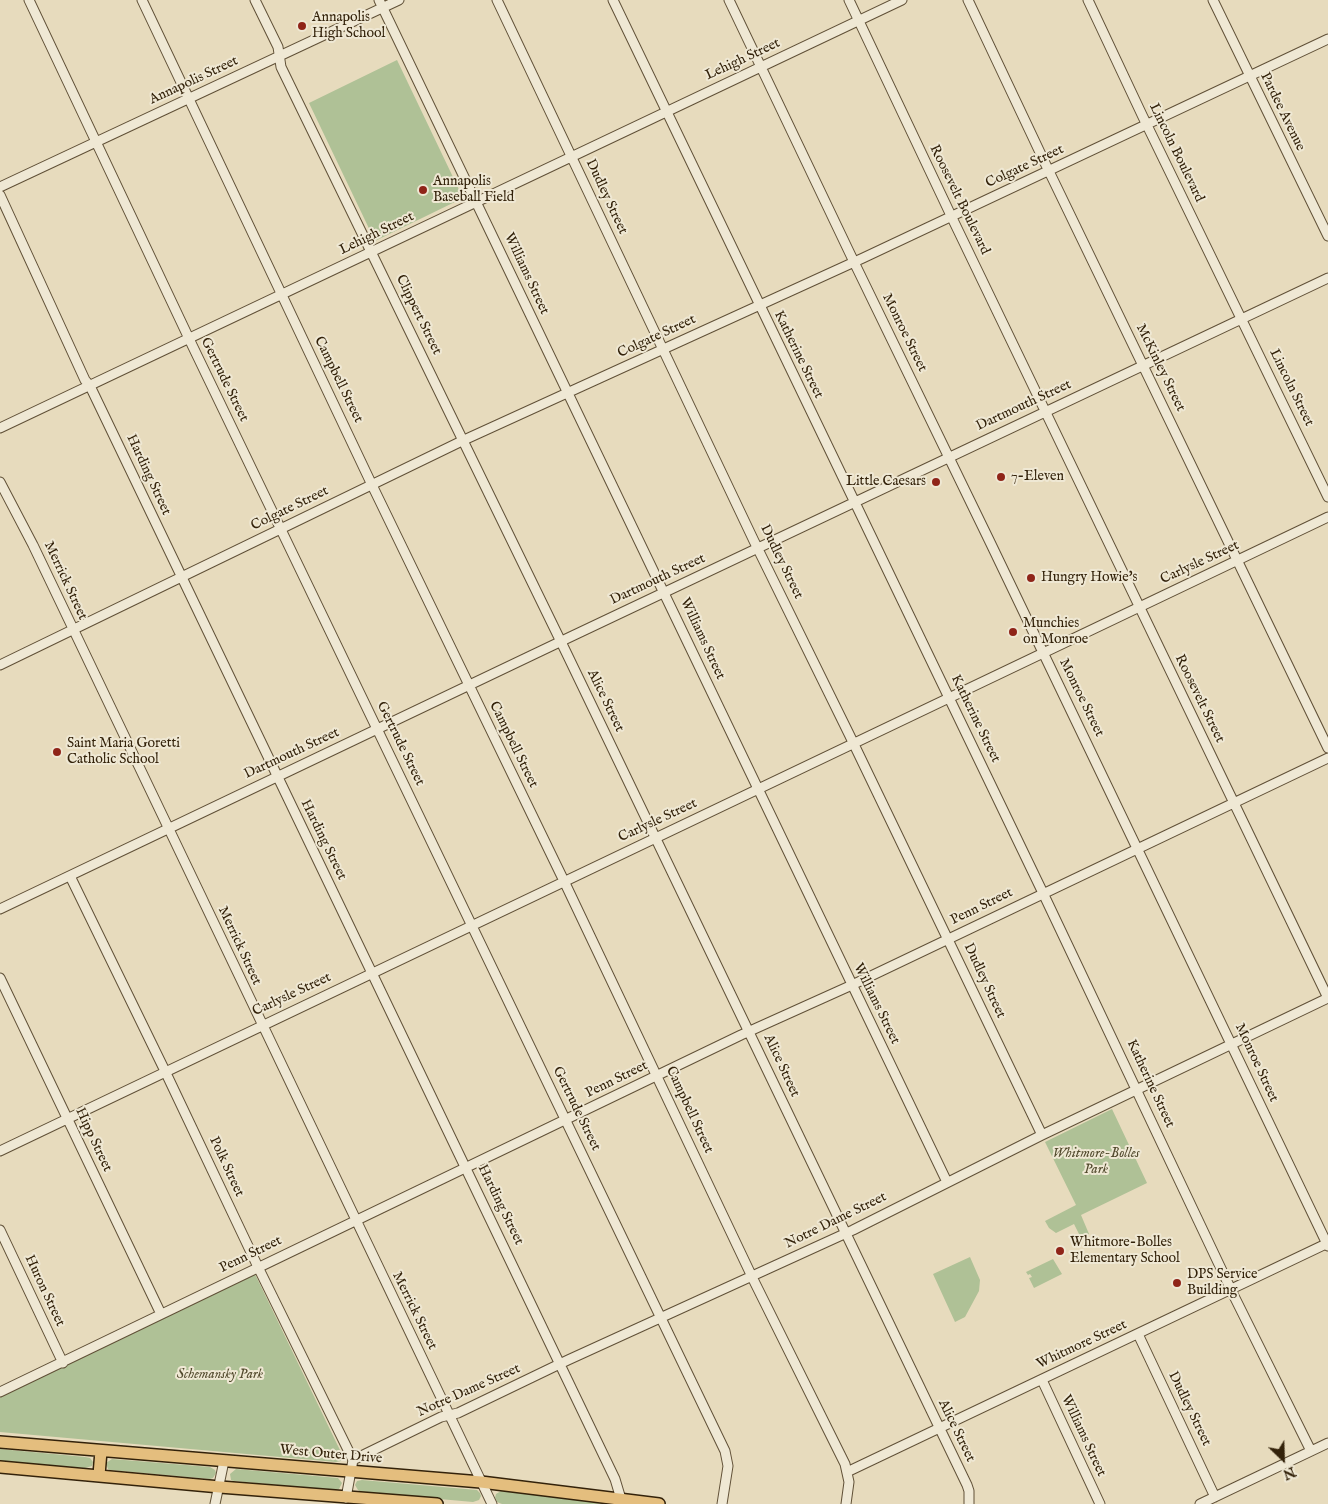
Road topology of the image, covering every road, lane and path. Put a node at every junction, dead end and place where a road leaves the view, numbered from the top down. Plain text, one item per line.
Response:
1 (29, 0) edge
2 (142, 0) edge
3 (255, 0) edge
4 (399, 0) edge
5 (497, 0) edge
6 (613, 0) edge
7 (730, 0) edge
8 (849, 0) edge
9 (902, 0) edge
10 (968, 0) edge
11 (1088, 0) edge
12 (1213, 0) edge
13 (381, 4) edge
14 (858, 20) junction
15 (1328, 39) edge
16 (279, 56) junction
17 (761, 67) junction
18 (1249, 77) junction
19 (189, 98) junction
20 (667, 111) junction
21 (1147, 125) junction
22 (96, 142) junction
23 (572, 156) junction
24 (1049, 171) junction
25 (0, 187) edge
26 (0, 195) edge
27 (476, 202) junction
28 (951, 216) junction
29 (1328, 236) edge
30 (371, 252) junction
31 (854, 262) junction
32 (1328, 278) edge
33 (282, 295) junction
34 (759, 305) junction
35 (1242, 318) junction
36 (189, 339) junction
37 (663, 349) junction
38 (1143, 366) junction
39 (90, 386) junction
40 (567, 393) junction
41 (1046, 411) junction
42 (0, 428) edge
43 (464, 440) junction
44 (949, 456) junction
45 (0, 482) edge
46 (372, 485) junction
47 (1328, 497) edge
48 (855, 502) junction
49 (1328, 517) edge
50 (281, 529) junction
51 (758, 548) junction
52 (1238, 560) junction
53 (181, 577) junction
54 (664, 592) junction
55 (1139, 606) junction
56 (73, 630) junction
57 (561, 641) junction
58 (1043, 652) junction
59 (0, 665) edge
60 (469, 685) junction
61 (948, 697) junction
62 (378, 729) junction
63 (854, 742) junction
64 (1328, 748) edge
65 (1328, 758) edge
66 (277, 777) junction
67 (758, 788) junction
68 (1234, 802) junction
69 (168, 829) junction
70 (655, 838) junction
71 (1138, 848) junction
72 (70, 876) junction
73 (564, 881) junction
74 (1043, 892) junction
75 (0, 909) edge
76 (471, 925) junction
77 (948, 938) junction
78 (372, 972) junction
79 (0, 978) edge
80 (852, 985) junction
81 (1328, 998) edge
82 (261, 1025) junction
83 (749, 1032) junction
84 (1232, 1044) junction
85 (165, 1071) junction
86 (658, 1076) junction
87 (1138, 1089) junction
88 (68, 1119) junction
89 (566, 1120) junction
90 (1042, 1135) junction
91 (0, 1151) edge
92 (466, 1167) junction
93 (947, 1182) junction
94 (355, 1221) junction
95 (0, 1230) edge
96 (845, 1234) junction
97 (1328, 1244) edge
98 (258, 1267) junction
99 (753, 1276) junction
100 (1231, 1289) junction
101 (161, 1314) junction
102 (661, 1318) junction
103 (1138, 1334) junction
104 (62, 1363) junction
105 (560, 1364) junction
106 (1042, 1380) junction
107 (0, 1392) edge
108 (449, 1415) junction
109 (939, 1428) junction
110 (0, 1442) edge
111 (1328, 1443) edge
112 (101, 1451) junction
113 (1311, 1451) junction
114 (224, 1461) junction
115 (352, 1466) junction
116 (0, 1467) edge
117 (847, 1472) junction
118 (99, 1475) junction
119 (481, 1482) junction
120 (220, 1487) junction
121 (1215, 1497) junction
122 (346, 1498) junction
123 (621, 1499) junction
124 (646, 1503) edge
125 (215, 1504) edge
126 (437, 1504) edge
127 (492, 1504) edge
128 (659, 1504) edge
129 (722, 1504) edge
130 (846, 1504) edge
131 (968, 1504) edge
132 (1100, 1504) edge
133 (1200, 1504) edge

1 - 22 street, Gertrude Street
2 - 19 street, Campbell Street
3 - 16 street, Clippert Street
4 - 13 street, Annapolis Street
5 - 23 street, Dudley Street
6 - 20 street, Katherine Street
7 - 17 street, Monroe Street
8 - 14 street, Roosevelt Boulevard
9 - 14 street, Lehigh Street
10 - 24 street, McKinley Street
11 - 21 street, Lincoln Boulevard
12 - 18 street, Pardee Avenue
13 - 16 street, Annapolis Street
13 - 27 street, Williams Street
14 - 17 street, Lehigh Street
14 - 28 street, Roosevelt Boulevard
15 - 18 street, Colgate Street
16 - 19 street, Annapolis Street
16 - 30 street, Clippert Street
17 - 20 street, Lehigh Street
17 - 31 street, Monroe Street
18 - 21 street, Colgate Street
18 - 29 street, Pardee Avenue
19 - 22 street, Annapolis Street
19 - 33 street, Campbell Street
20 - 23 street, Lehigh Street
20 - 34 street, Katherine Street
21 - 24 street, Colgate Street
21 - 35 street, Lincoln Boulevard
22 - 25 street, Annapolis Street
22 - 36 street, Gertrude Street
23 - 27 street, Lehigh Street
23 - 37 street, Dudley Street
24 - 28 street, Colgate Street
24 - 38 street, McKinley Street
26 - 39 street, Harding Street
27 - 30 street, Lehigh Street
27 - 40 street, Williams Street
28 - 31 street, Colgate Street
28 - 41 street, Roosevelt Boulevard
30 - 33 street, Lehigh Street
30 - 43 street, Clippert Street
31 - 34 street, Colgate Street
31 - 44 street, Monroe Street
32 - 35 street, Dartmouth Street
33 - 36 street, Lehigh Street
33 - 46 street, Campbell Street
34 - 37 street, Colgate Street
34 - 48 street, Katherine Street
35 - 38 street, Dartmouth Street
35 - 47 street, Lincoln Street
36 - 39 street, Lehigh Street
36 - 50 street, Gertrude Street
37 - 40 street, Colgate Street
37 - 51 street, Dudley Street
38 - 41 street, Dartmouth Street
38 - 52 street, McKinley Street
39 - 42 street, Lehigh Street
39 - 53 street, Harding Street
40 - 43 street, Colgate Street
40 - 54 street, Williams Street
41 - 44 street, Dartmouth Street
41 - 55 street, Roosevelt Street
43 - 46 street, Colgate Street
43 - 57 street, Clippert Street
44 - 48 street, Dartmouth Street
44 - 58 street, Monroe Street
45 - 56 street, Merrick Street
46 - 50 street, Colgate Street
46 - 60 street, Campbell Street
48 - 51 street, Dartmouth Street
48 - 61 street, Katherine Street
49 - 52 street, Carlysle Street
50 - 53 street, Colgate Street
50 - 62 street, Gertrude Street
51 - 54 street, Dartmouth Street
51 - 63 street, Dudley Street
52 - 55 street, Carlysle Street
52 - 64 street, McKinley Street
53 - 56 street, Colgate Street
53 - 66 street, Harding Street
54 - 57 street, Dartmouth Street
54 - 67 street, Williams Street
55 - 58 street, Carlysle Street
55 - 68 street, Roosevelt Street
56 - 59 street, Colgate Street
56 - 69 street, Merrick Street
57 - 60 street, Dartmouth Street
57 - 70 street, Alice Street
58 - 61 street, Carlysle Street
58 - 71 street, Monroe Street
60 - 62 street, Dartmouth Street
60 - 73 street, Campbell Street
61 - 63 street, Carlysle Street
61 - 74 street, Katherine Street
62 - 66 street, Dartmouth Street
62 - 76 street, Gertrude Street
63 - 67 street, Carlysle Street
63 - 77 street, Dudley Street
65 - 68 street, Penn Street
66 - 69 street, Dartmouth Street
66 - 78 street, Harding Street
67 - 70 street, Carlysle Street
67 - 80 street, Williams Street
68 - 71 street, Penn Street
68 - 81 street, Roosevelt Street
69 - 72 street, Dartmouth Street
69 - 82 street, Merrick Street
70 - 73 street, Carlysle Street
70 - 83 street, Alice Street
71 - 74 street, Penn Street
71 - 84 street, Monroe Street
72 - 75 street, Dartmouth Street
72 - 85 street, Polk Street
73 - 76 street, Carlysle Street
73 - 86 street, Campbell Street
74 - 77 street, Penn Street
74 - 87 street, Katherine Street
76 - 78 street, Carlysle Street
76 - 89 street, Gertrude Street
77 - 80 street, Penn Street
77 - 90 street, Dudley Street
78 - 82 street, Carlysle Street
78 - 92 street, Harding Street
79 - 88 street, Hipp Street
80 - 83 street, Penn Street
80 - 93 street, Williams Street
81 - 84 street, Notre Dame Street
82 - 85 street, Carlysle Street
82 - 94 street, Merrick Street
83 - 86 street, Penn Street
83 - 96 street, Alice Street
84 - 87 street, Notre Dame Street
84 - 97 street, Monroe Street
85 - 88 street, Carlysle Street
85 - 98 street, Polk Street
86 - 89 street, Penn Street
86 - 99 street, Campbell Street
87 - 90 street, Notre Dame Street
87 - 100 street, Katherine Street
88 - 91 street, Carlysle Street
88 - 101 street, Hipp Street
89 - 92 street, Penn Street
89 - 102 street, Gertrude Street
90 - 93 street, Notre Dame Street
92 - 94 street, Penn Street
92 - 105 street, Harding Street
93 - 96 street, Notre Dame Street
94 - 98 street, Penn Street
94 - 108 street, Merrick Street
95 - 104 street, Huron Street
96 - 99 street, Notre Dame Street
96 - 109 street, Alice Street
97 - 100 street, Whitmore Street
98 - 101 street, Penn Street
98 - 115 street, Polk Street
99 - 102 street, Notre Dame Street
99 - 117 street, Campbell Street
100 - 103 street, Whitmore Street
100 - 113 street, Katherine Street
101 - 104 street, Penn Street
102 - 105 street, Notre Dame Street
102 - 129 street, Gertrude Street
103 - 106 street, Whitmore Street
103 - 121 street, Dudley Street
104 - 107 street, Penn Street
105 - 108 street, Notre Dame Street
105 - 123 street, Harding Street
106 - 109 street, Whitmore Street
106 - 132 street, Williams Street
108 - 115 street, Notre Dame Street
108 - 119 street, Merrick Street
109 - 117 street, Whitmore Street
109 - 131 street, Alice Street
110 - 112 main road, West Outer Drive
111 - 113 street
112 - 114 main road, West Outer Drive
112 - 118 main road
113 - 121 street
114 - 115 main road, West Outer Drive
114 - 120 street
115 - 119 main road, West Outer Drive
115 - 122 street
116 - 118 main road
117 - 130 street, Campbell Street
118 - 120 main road
119 - 123 main road, West Outer Drive
119 - 127 street, Merrick Street
120 - 122 main road
120 - 125 street
121 - 133 street
122 - 126 main road
123 - 124 main road, West Outer Drive
124 - 128 main road, West Outer Drive

